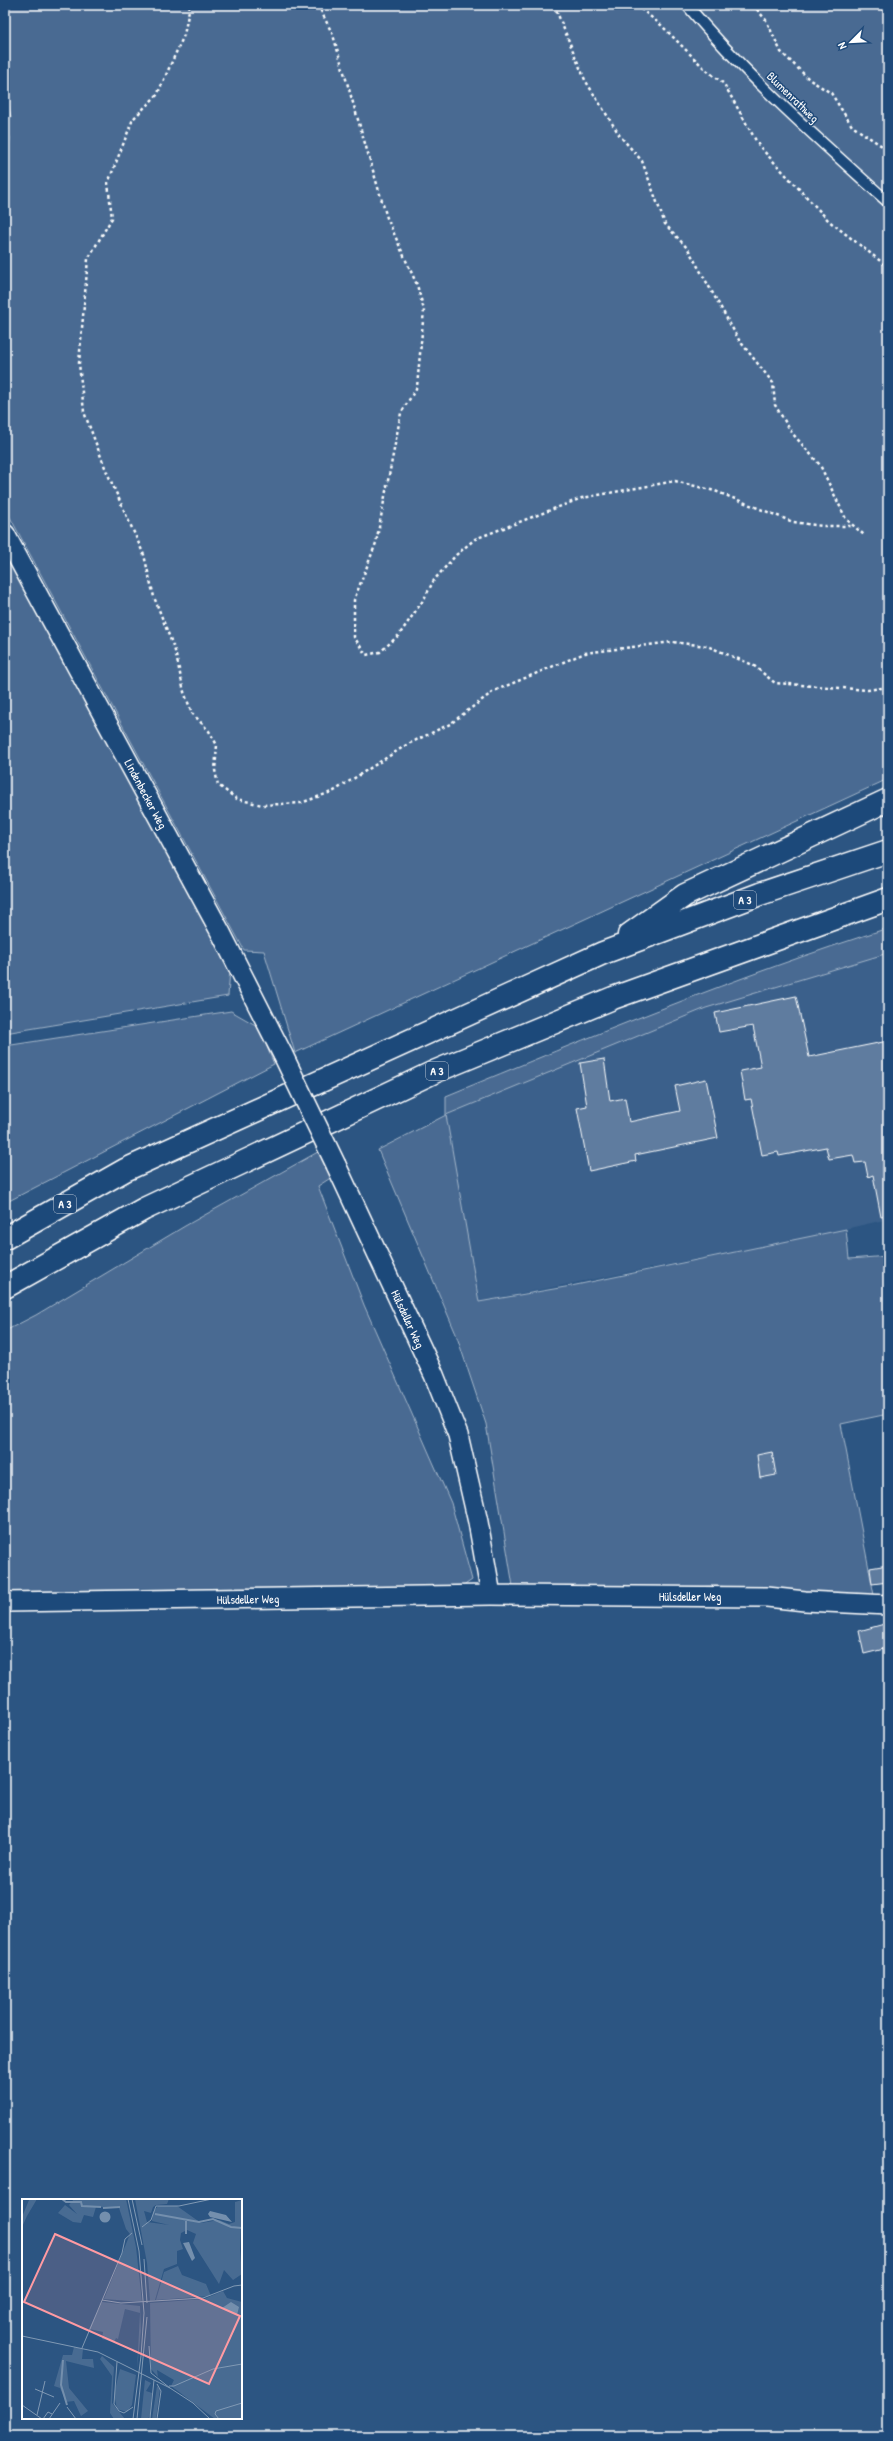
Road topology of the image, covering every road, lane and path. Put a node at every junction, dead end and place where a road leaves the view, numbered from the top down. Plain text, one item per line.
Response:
1 (190, 5) edge
2 (318, 5) edge
3 (554, 5) edge
4 (636, 5) edge
5 (687, 5) edge
6 (753, 5) edge
7 (888, 150) edge
8 (888, 202) edge
9 (888, 267) edge
10 (853, 526) junction
11 (5, 534) edge
12 (864, 535) dead end
13 (888, 687) edge
14 (888, 800) edge
15 (888, 851) edge
16 (888, 899) edge
17 (603, 953) junction
18 (336, 1165) joint
19 (5, 1238) edge
20 (5, 1287) edge
21 (491, 1595) junction
22 (5, 1602) edge
23 (888, 1605) edge

1 - 13 path
2 - 10 path
3 - 10 path
4 - 9 path
5 - 8 lane, Blumenrathweg
6 - 7 path
10 - 12 path
11 - 18 street, Lindenbecker Weg, bridge
14 - 17 highway
15 - 17 highway, A 3
16 - 20 highway, A 3
17 - 19 highway, A 3
18 - 21 street, Hülsdeller Weg
21 - 22 street, Hülsdeller Weg
21 - 23 street, Hülsdeller Weg

